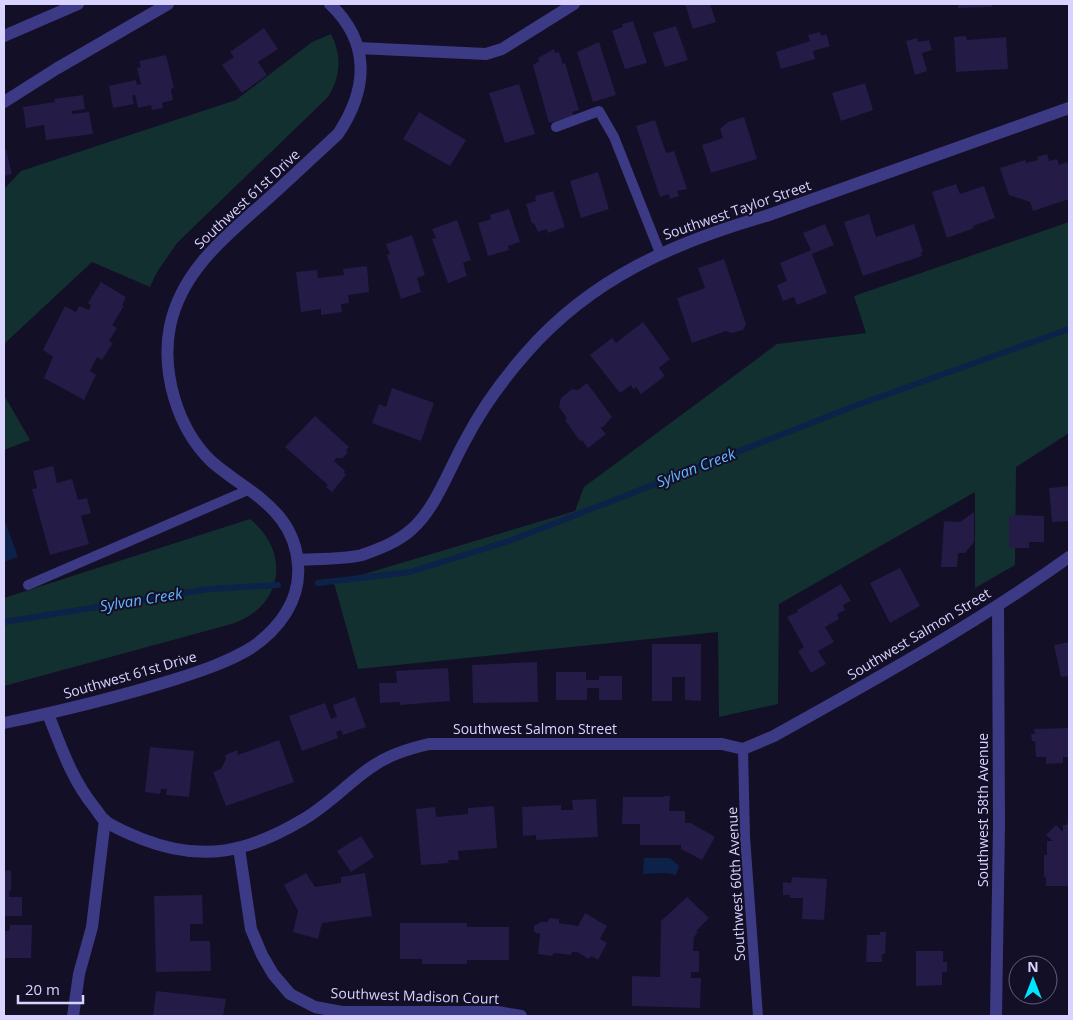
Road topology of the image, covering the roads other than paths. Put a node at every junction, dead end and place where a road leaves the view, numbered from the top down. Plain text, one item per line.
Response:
1 (78, 4) edge
2 (168, 4) edge
3 (330, 4) edge
4 (574, 4) edge
5 (4, 36) edge
6 (358, 48) junction
7 (4, 102) edge
8 (1069, 108) edge
9 (556, 127) dead end
10 (660, 253) junction
11 (248, 490) junction
12 (298, 560) junction
13 (1068, 560) edge
14 (28, 585) dead end
15 (998, 605) junction
16 (48, 714) junction
17 (4, 723) edge
18 (743, 749) junction
19 (105, 820) junction
20 (239, 848) junction
21 (74, 1016) edge
22 (521, 1016) edge
23 (758, 1016) edge
24 (996, 1016) edge

1 - 5 street
2 - 7 street
3 - 6 street, Southwest 61st Drive
4 - 6 street
6 - 11 street, Southwest 61st Drive
8 - 10 street, Southwest Taylor Street
9 - 10 lane
10 - 12 street, Southwest Taylor Street
11 - 12 street, Southwest 61st Drive
11 - 14 lane
12 - 16 street, Southwest 61st Drive
13 - 15 street, Southwest Salmon Street
15 - 18 street, Southwest Salmon Street
15 - 24 street, Southwest 58th Avenue
16 - 17 street, Southwest 61st Drive
16 - 19 street, Southwest Salmon Street
18 - 20 street, Southwest Salmon Street
18 - 23 lane, Southwest 60th Avenue
19 - 20 street, Southwest Salmon Street
19 - 21 street
20 - 22 street, Southwest Madison Court

